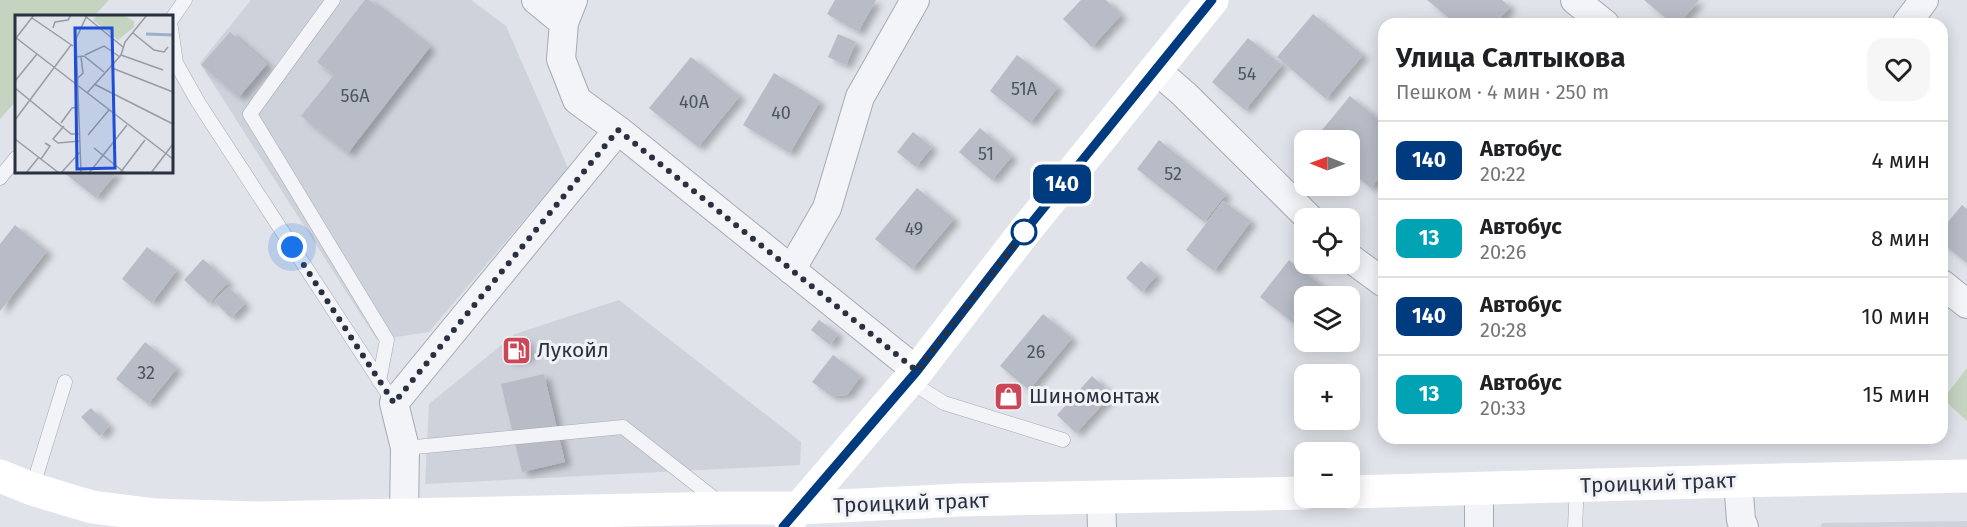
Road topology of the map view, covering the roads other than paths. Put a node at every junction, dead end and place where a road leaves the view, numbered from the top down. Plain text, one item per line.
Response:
1 (184, 0) edge
2 (333, 0) edge
3 (536, 0) edge
4 (915, 0) edge
5 (1212, 0) edge
6 (1575, 0) edge
7 (1924, 0) edge
8 (568, 11) edge
9 (172, 18) edge
10 (1598, 18) edge
11 (1910, 18) edge
12 (172, 35) edge
13 (1155, 69) junction
14 (618, 130) junction
15 (15, 159) edge
16 (0, 178) edge
17 (1299, 208) edge
18 (1360, 265) edge
19 (791, 270) junction
20 (1378, 279) edge
21 (1948, 289) edge
22 (1967, 304) edge
23 (913, 375) junction
24 (64, 382) dead end
25 (387, 392) junction
26 (1063, 440) dead end
27 (405, 448) junction
28 (1967, 476) edge
29 (1738, 481) junction
30 (17, 483) edge
31 (1577, 486) junction
32 (1479, 489) junction
33 (1360, 492) edge
34 (1294, 494) edge
35 (727, 507) junction
36 (1102, 513) edge
37 (404, 515) junction
38 (791, 518) edge
39 (257, 523) edge
40 (1479, 527) edge
41 (1575, 527) edge
42 (1744, 527) edge

1 - 9 lane
2 - 25 lane
3 - 8 street
4 - 19 street
5 - 13 main road
6 - 10 street
7 - 11 street
8 - 14 street
12 - 25 lane
13 - 17 street
13 - 23 main road
14 - 19 street
14 - 25 street
15 - 16 lane
18 - 20 street
19 - 23 street
21 - 22 street
23 - 26 lane
23 - 38 main road
24 - 30 lane
25 - 27 street
27 - 35 lane
27 - 37 street
28 - 29 main road, Троицкий тракт
29 - 31 main road, Троицкий тракт
29 - 42 street
30 - 39 main road, Троицкий тракт
31 - 32 main road, Троицкий тракт
31 - 41 lane
32 - 33 main road, Троицкий тракт
32 - 40 street
34 - 36 main road, Троицкий тракт
35 - 37 main road, Троицкий тракт
35 - 38 main road, Троицкий тракт
36 - 38 main road, Троицкий тракт
37 - 39 main road, Троицкий тракт

